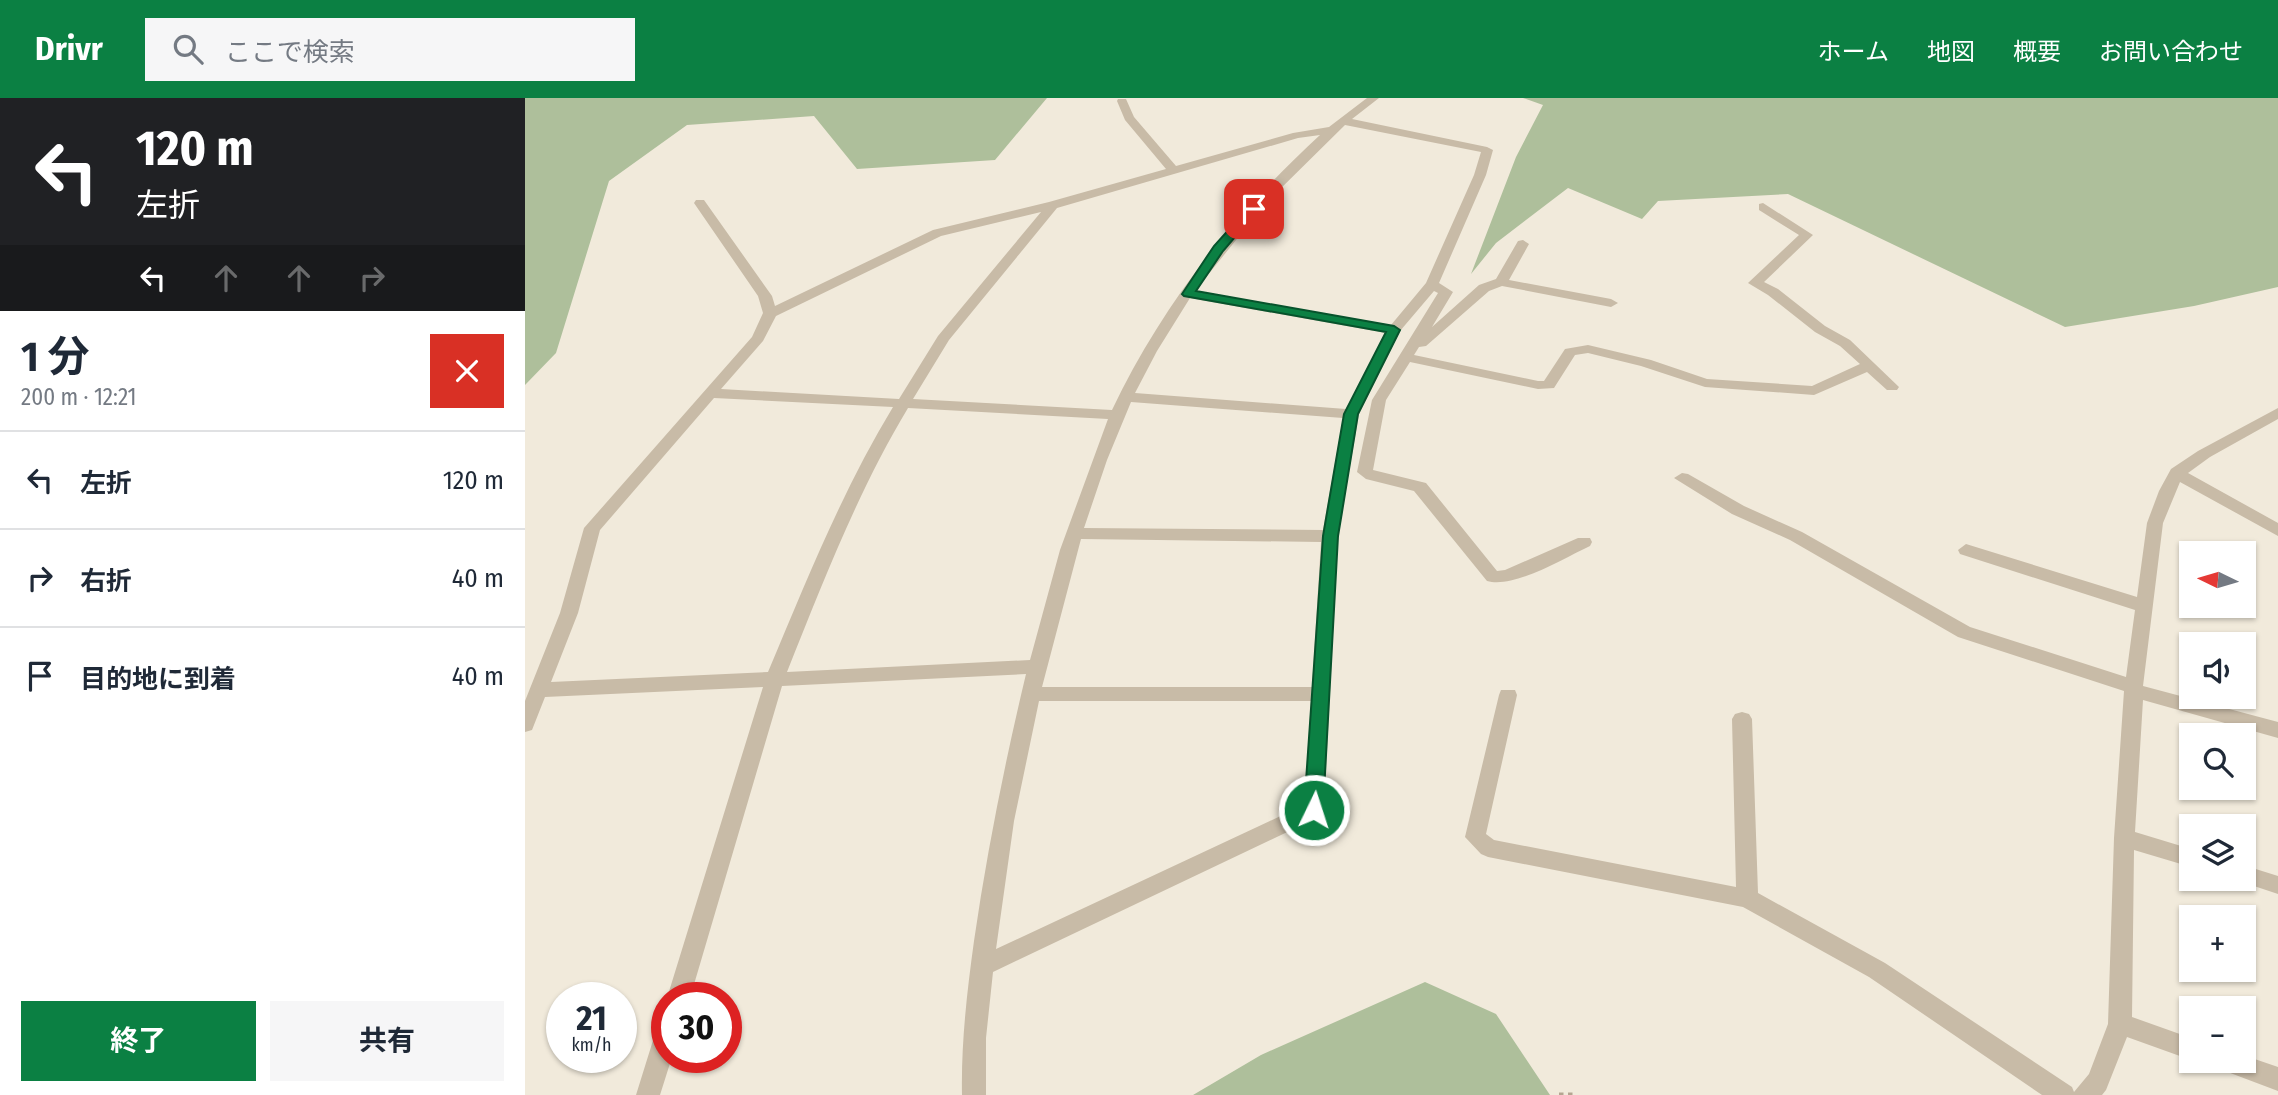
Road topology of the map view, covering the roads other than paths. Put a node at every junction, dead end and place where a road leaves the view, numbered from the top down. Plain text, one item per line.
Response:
1 (1374, 98) edge
2 (1122, 101) dead end
3 (1337, 126) junction
4 (1174, 171) junction
5 (700, 203) dead end
6 (1053, 205) junction
7 (1763, 207) dead end
8 (1523, 244) dead end
9 (1501, 282) junction
10 (1432, 284) junction
11 (1188, 294) junction
12 (1611, 303) dead end
13 (770, 313) junction
14 (1394, 330) junction
15 (1405, 357) junction
16 (1870, 365) junction
17 (1892, 387) dead end
18 (711, 393) junction
19 (1127, 397) junction
20 (902, 404) junction
21 (1351, 414) junction
22 (2278, 414) edge
23 (1117, 415) junction
24 (2177, 473) junction
25 (1682, 478) dead end
26 (2278, 530) edge
27 (1074, 533) junction
28 (1330, 536) junction
29 (1584, 542) dead end
30 (1966, 550) dead end
31 (2144, 606) junction
32 (1037, 667) junction
33 (774, 680) junction
34 (2134, 689) junction
35 (540, 690) junction
36 (1030, 694) junction
37 (1322, 694) junction
38 (1508, 695) dead end
39 (1742, 719) dead end
40 (525, 725) edge
41 (2278, 730) edge
42 (2124, 838) junction
43 (2179, 854) edge
44 (2256, 878) edge
45 (2278, 885) edge
46 (1747, 898) junction
47 (982, 965) junction
48 (683, 982) edge
49 (2120, 1024) junction
50 (2179, 1045) edge
51 (2256, 1071) edge
52 (655, 1073) edge
53 (2278, 1079) edge
54 (648, 1095) edge
55 (974, 1095) edge
56 (2063, 1095) edge
57 (2085, 1095) edge

1 - 3 street
2 - 4 street
3 - 4 street
3 - 10 street
3 - 11 street
4 - 6 street
5 - 13 street
6 - 13 street
6 - 20 street
7 - 16 street
8 - 9 street
9 - 12 street
9 - 15 street
10 - 14 street
10 - 15 street
11 - 14 street
11 - 19 street
13 - 18 street
14 - 21 street
15 - 16 street
15 - 29 street
16 - 17 street
18 - 20 street
18 - 35 street
19 - 21 street
19 - 23 street
20 - 23 street
20 - 33 street
21 - 28 street
22 - 24 street
23 - 27 street
24 - 26 street
24 - 31 street
25 - 34 street
27 - 28 street
27 - 32 street
28 - 37 street
30 - 31 street
31 - 34 street
32 - 33 street
32 - 36 street
33 - 35 street
33 - 48 street
34 - 41 street
34 - 42 street
35 - 40 street
36 - 37 street
36 - 47 street
37 - 47 street
38 - 46 street
39 - 46 street
42 - 43 street
42 - 49 street
44 - 45 street
46 - 56 street
47 - 55 street
49 - 50 street
49 - 57 street
51 - 53 street
52 - 54 street

